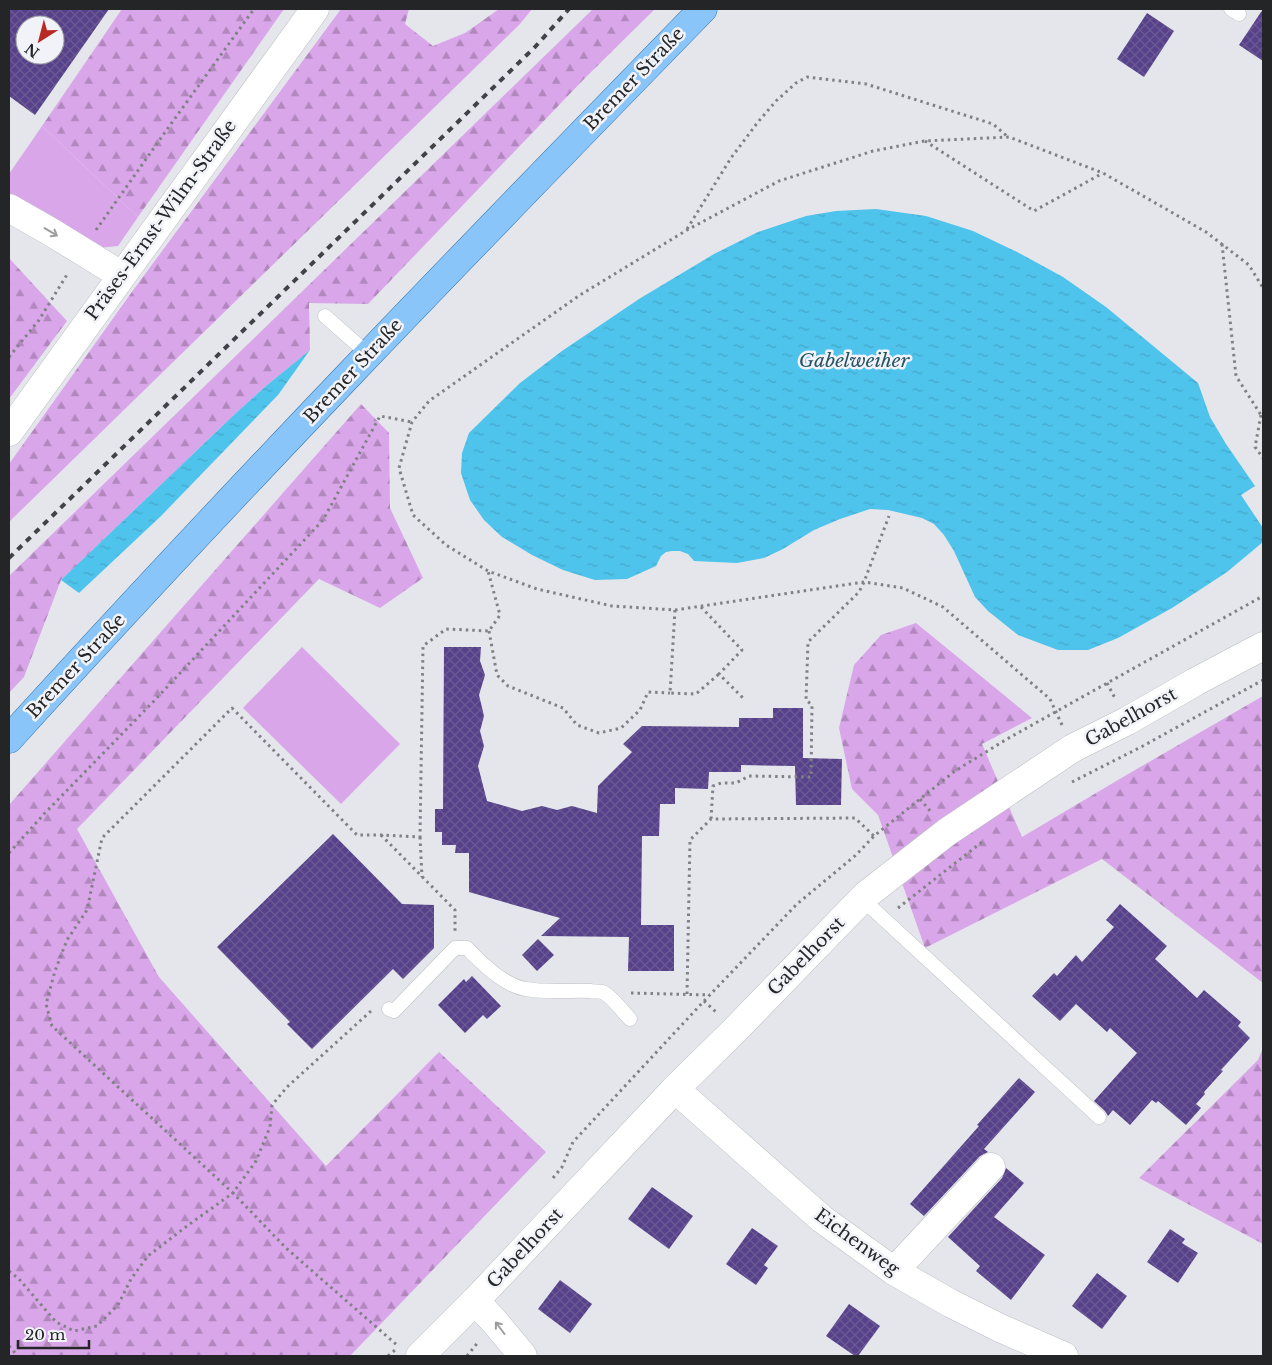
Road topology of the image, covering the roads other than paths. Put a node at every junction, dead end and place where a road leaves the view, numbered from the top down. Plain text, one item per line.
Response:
1 (314, 9) edge
2 (703, 9) edge
3 (9, 208) edge
4 (121, 275) junction
5 (325, 316) dead end
6 (368, 354) junction
7 (9, 432) edge
8 (1263, 646) edge
9 (9, 739) edge
10 (862, 899) junction
11 (389, 1010) road end
12 (630, 1019) dead end
13 (675, 1089) junction
14 (1099, 1117) dead end
15 (990, 1167) dead end
16 (894, 1271) junction
17 (475, 1301) junction
18 (428, 1351) edge
19 (523, 1356) edge
20 (1064, 1356) edge

1 - 4 street, Präses-Ernst-Wilm-Straße
2 - 6 main road, Bremer Straße
3 -> 4 street
4 - 7 street, Präses-Ernst-Wilm-Straße
5 - 6 lane
6 - 9 main road, Bremer Straße
8 - 10 street, Gabelhorst
10 - 13 street, Gabelhorst
10 - 14 lane
11 - 12 lane
13 - 16 street, Eichenweg
13 - 17 street, Gabelhorst
15 - 16 street
16 - 20 street, Eichenweg
17 - 18 street, Gabelhorst
19 -> 17 street

